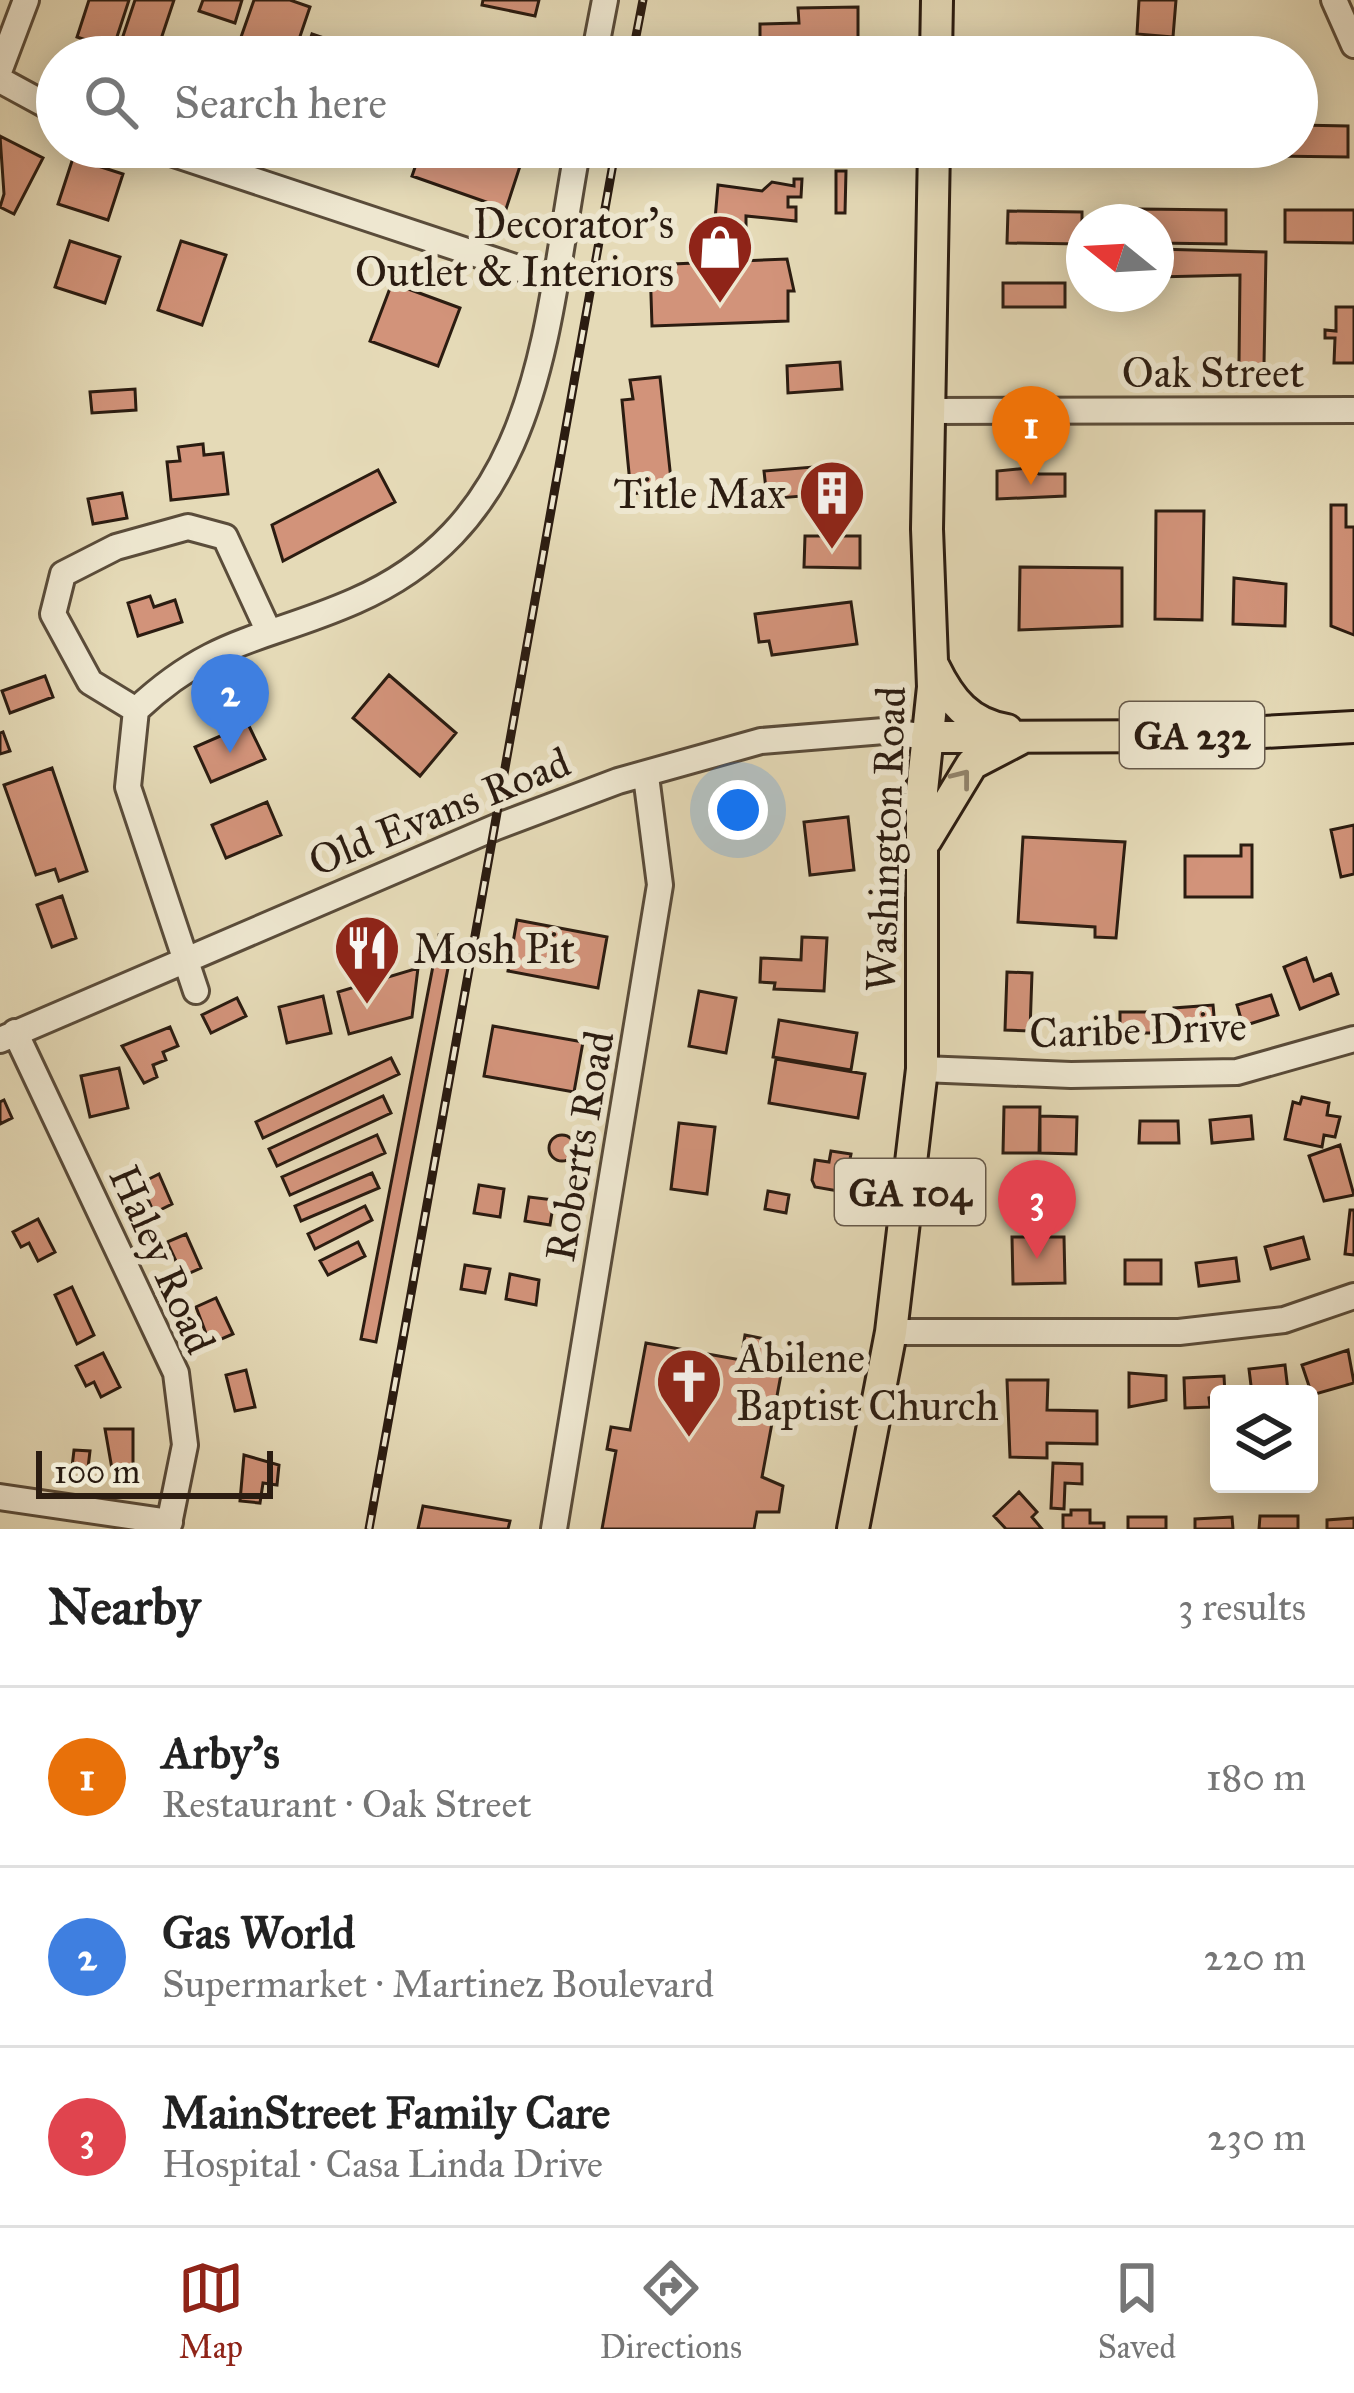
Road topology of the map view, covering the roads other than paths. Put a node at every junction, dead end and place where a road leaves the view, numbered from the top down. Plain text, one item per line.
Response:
1 (26, 0) edge
2 (604, 0) edge
3 (937, 0) edge
4 (1334, 0) edge
5 (598, 36) edge
6 (936, 36) edge
7 (1354, 45) edge
8 (0, 69) edge
9 (0, 80) edge
10 (36, 100) edge
11 (216, 168) edge
12 (574, 168) edge
13 (934, 168) edge
14 (554, 280) junction
15 (1354, 410) edge
16 (929, 411) junction
17 (268, 630) junction
18 (933, 667) junction
19 (136, 710) junction
20 (1354, 727) edge
21 (1030, 733) junction
22 (927, 737) junction
23 (646, 776) junction
24 (921, 850) junction
25 (184, 959) junction
26 (196, 991) dead end
27 (8, 1036) edge
28 (1354, 1039) edge
29 (922, 1070) junction
30 (1354, 1296) edge
31 (891, 1332) junction
32 (0, 1497) edge
33 (169, 1526) edge
34 (554, 1529) edge
35 (853, 1529) edge

1 - 8 street
2 - 5 street
3 - 6 main road
4 - 7 street
9 - 10 street
11 - 14 street
12 - 14 street
13 - 16 main road, Washington Road / GA 104
14 - 17 street
15 - 16 street, Oak Street
16 - 18 main road, Washington Road / GA 104
17 - 19 street
17 - 19 street
18 - 21 main road
18 - 22 main road, Washington Road / GA 104
19 - 25 street
20 - 21 main road, GA 232
21 - 22 main road, GA 232
24 -> 21 main road
22 - 23 street, Old Evans Road
22 - 24 main road, Washington Road / GA 104
23 - 25 street, Old Evans Road
23 - 34 street, Roberts Road
24 - 29 main road, Washington Road / GA 104
25 - 26 street
25 - 27 street, Old Evans Road
27 - 33 street, Haley Road
28 - 29 street, Caribe Drive
29 - 31 main road, Washington Road / GA 104
30 - 31 street
31 - 35 main road, Washington Road / GA 104
32 - 33 street

